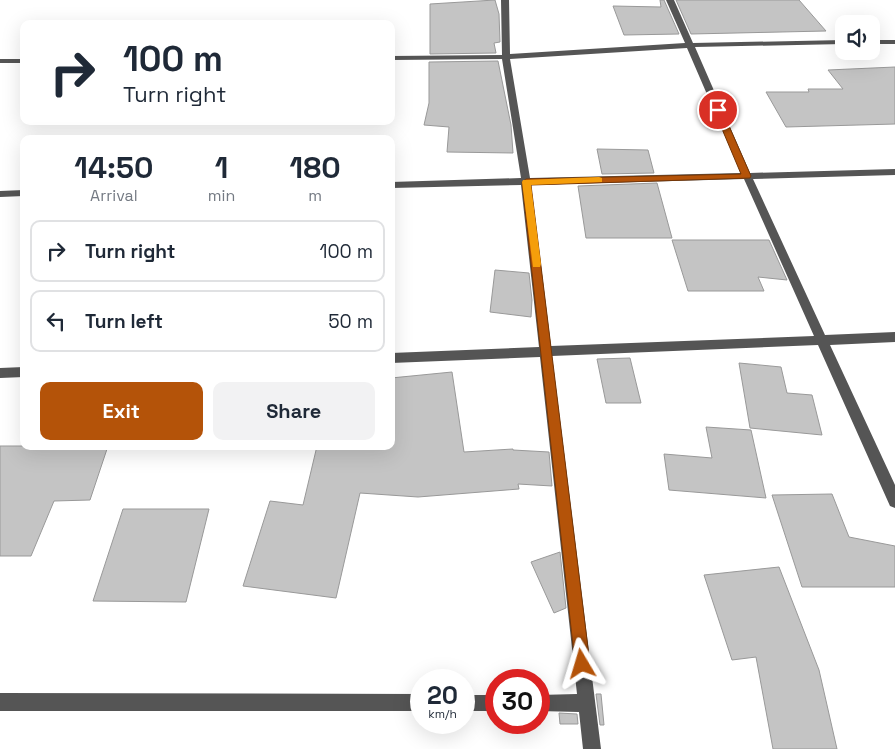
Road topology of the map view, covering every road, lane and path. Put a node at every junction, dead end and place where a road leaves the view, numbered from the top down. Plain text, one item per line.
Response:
1 (505, 0) edge
2 (670, 0) edge
3 (835, 42) edge
4 (880, 42) edge
5 (895, 42) edge
6 (690, 45) junction
7 (506, 56) junction
8 (395, 58) edge
9 (0, 61) edge
10 (20, 61) edge
11 (895, 172) edge
12 (747, 176) junction
13 (526, 182) junction
14 (395, 185) edge
15 (20, 193) edge
16 (0, 194) edge
17 (895, 336) edge
18 (822, 340) junction
19 (546, 352) junction
20 (395, 358) edge
21 (20, 372) edge
22 (0, 373) edge
23 (895, 501) edge
24 (0, 702) edge
25 (410, 703) edge
26 (550, 703) edge
27 (587, 704) junction
28 (592, 749) edge

1 - 7 street
2 - 6 street
3 - 6 street
4 - 5 street
6 - 7 street
6 - 12 street
7 - 8 street
7 - 13 street
9 - 10 street
11 - 12 street
12 - 13 street
12 - 18 street
13 - 14 street
13 - 19 street
15 - 16 street
17 - 18 street
18 - 19 street
18 - 23 street
19 - 20 street
19 - 27 street
21 - 22 street
24 - 25 street
26 - 27 street
27 - 28 street

